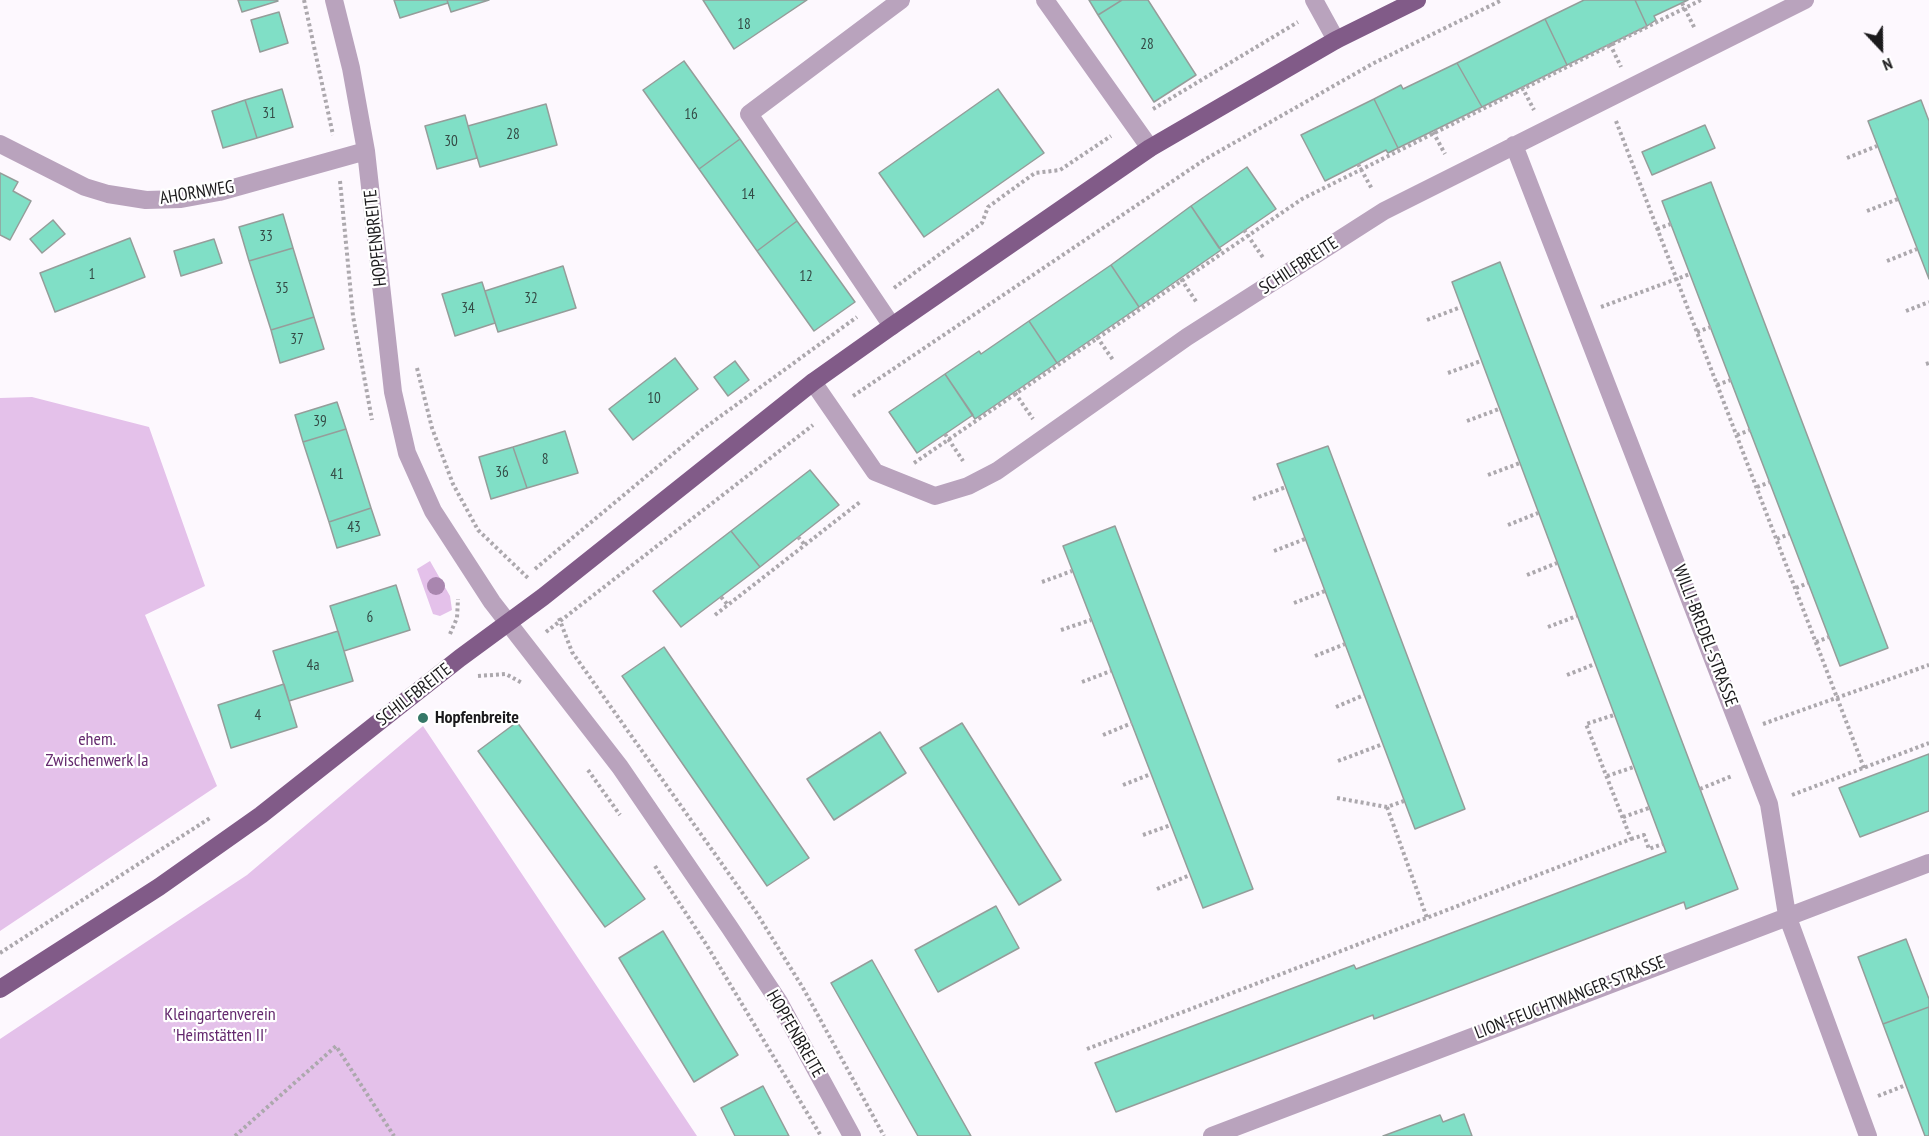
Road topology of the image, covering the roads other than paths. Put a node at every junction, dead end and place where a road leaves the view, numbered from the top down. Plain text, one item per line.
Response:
1 (334, 0) edge
2 (901, 0) edge
3 (1045, 0) edge
4 (1314, 0) edge
5 (1417, 0) edge
6 (1805, 0) edge
7 (1335, 40) junction
8 (0, 144) edge
9 (1514, 145) junction
10 (1150, 148) junction
11 (366, 151) junction
12 (892, 326) junction
13 (813, 382) junction
14 (508, 622) junction
15 (1929, 863) edge
16 (1786, 915) junction
17 (0, 989) edge
18 (852, 1136) edge
19 (1212, 1136) edge
20 (1868, 1136) edge

1 - 11 street, HOPFENBREITE
2 - 12 street
3 - 10 street
4 - 7 street
5 - 7 main road, SCHILFBREITE
6 - 9 street, SCHILFBREITE
7 - 10 main road, SCHILFBREITE
8 - 11 street, AHORNWEG
9 - 13 street, SCHILFBREITE
9 - 16 street, WILLI-BREDEL-STRASSE
10 - 12 main road, SCHILFBREITE
11 - 14 street, HOPFENBREITE
12 - 13 main road, SCHILFBREITE
13 - 14 main road, SCHILFBREITE
14 - 17 main road, SCHILFBREITE
14 - 18 street, HOPFENBREITE
15 - 16 street, LION-FEUCHTWANGER-STRASSE
16 - 19 street, LION-FEUCHTWANGER-STRASSE
16 - 20 street, WILLI-BREDEL-STRASSE

